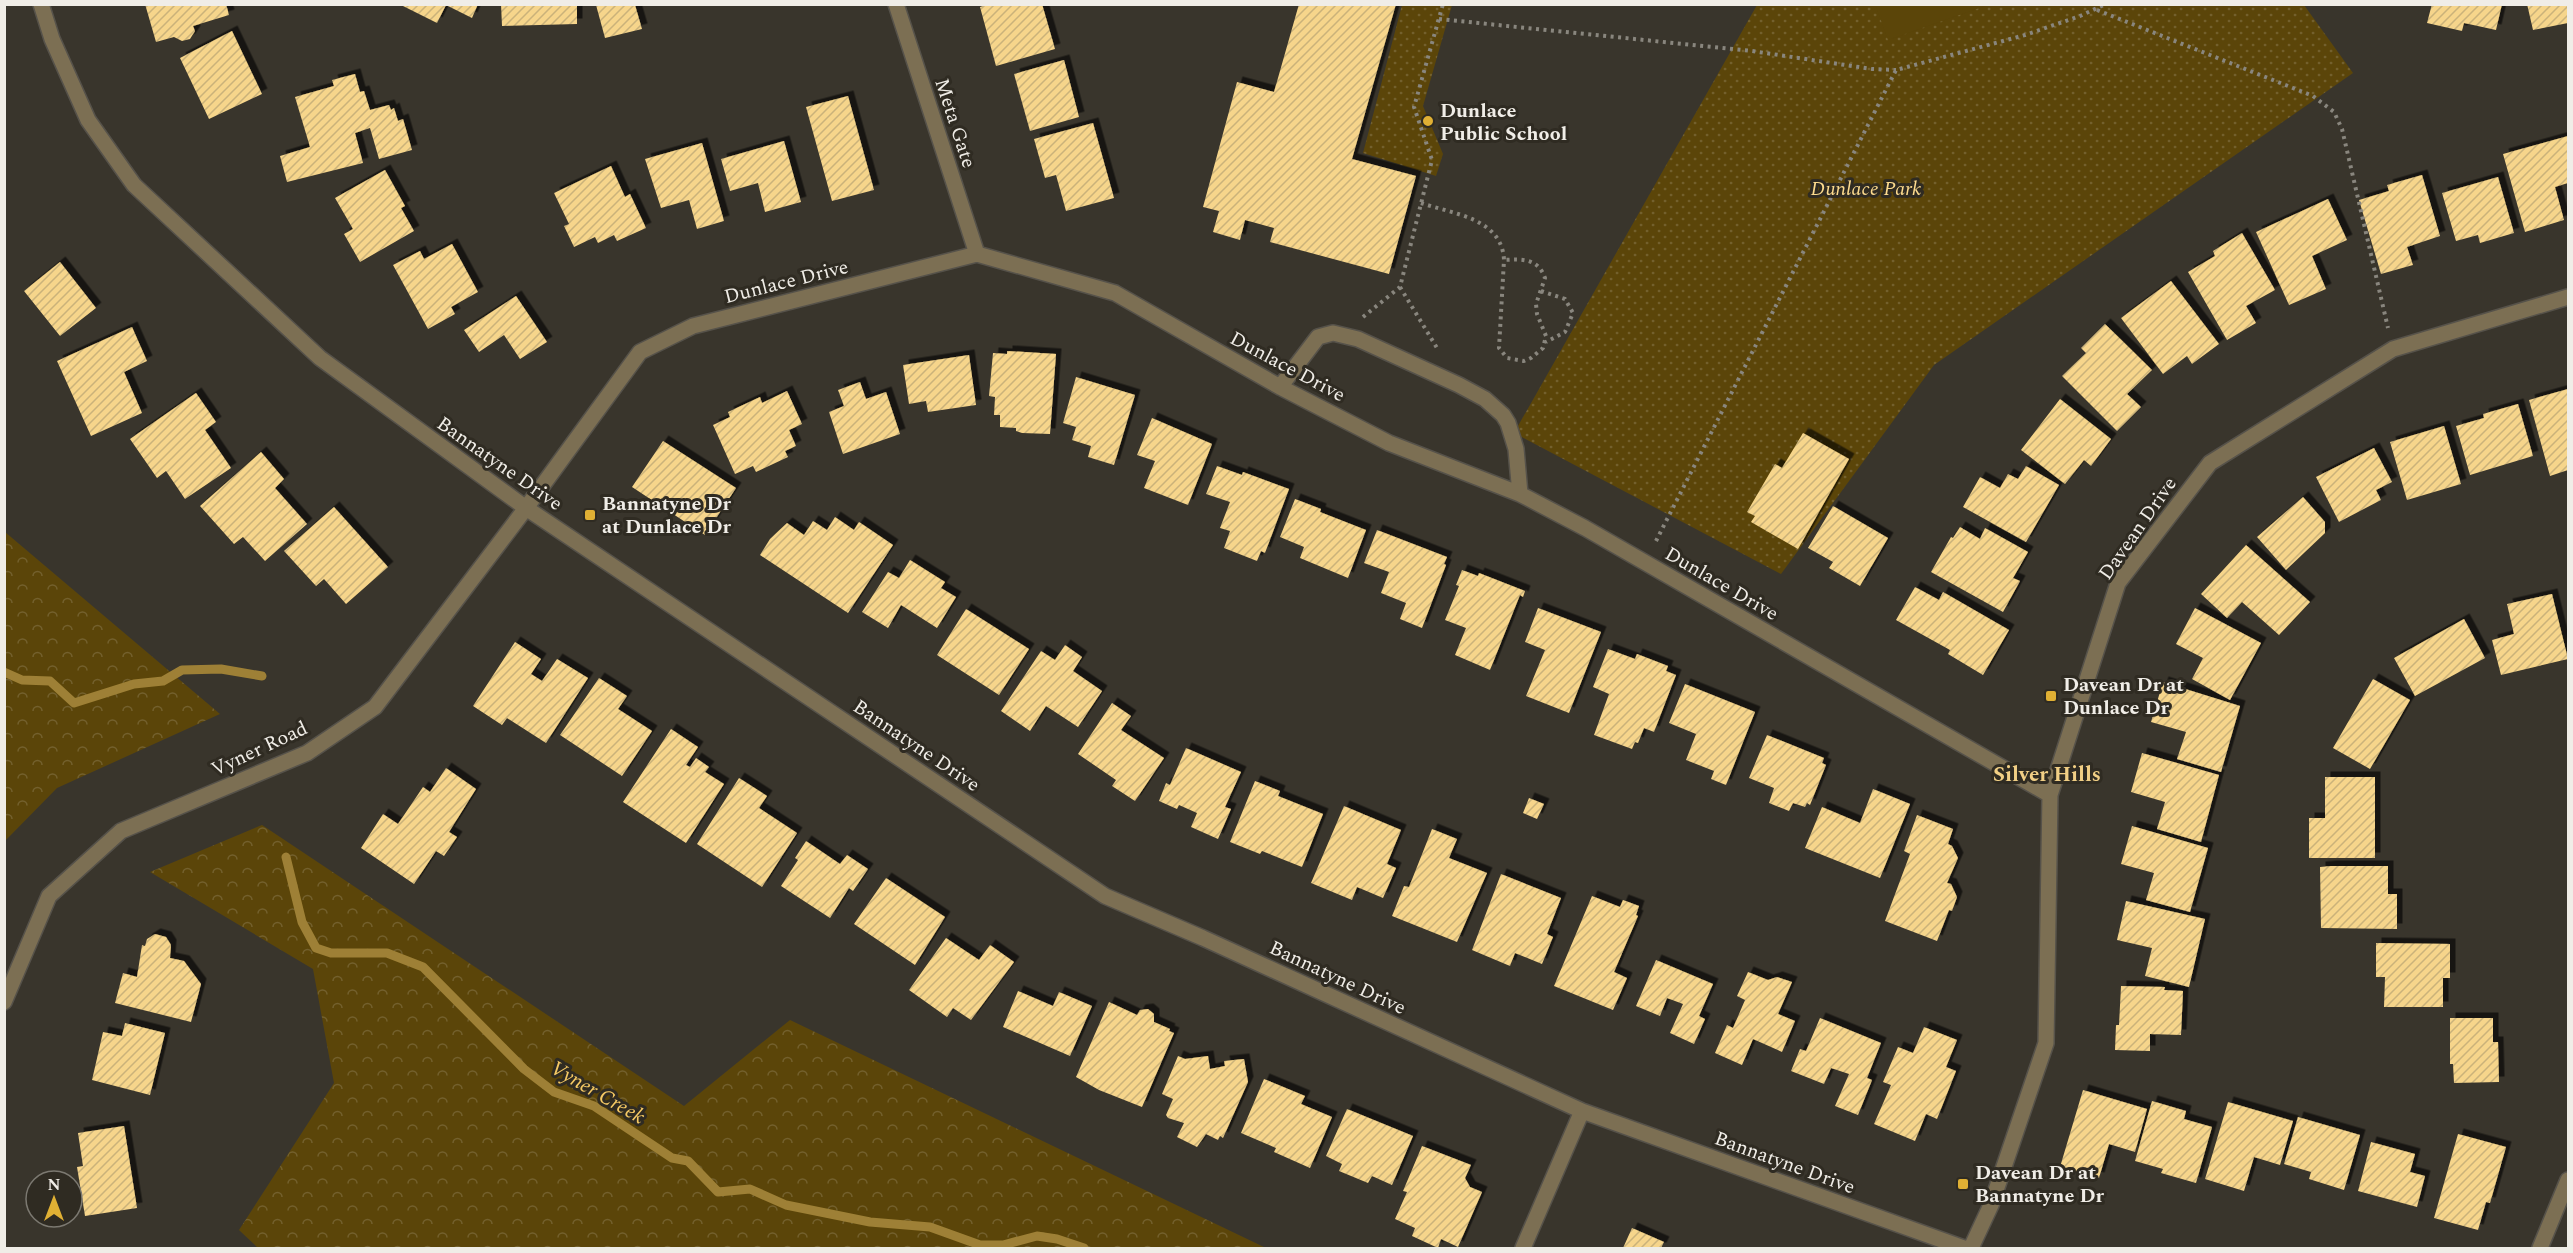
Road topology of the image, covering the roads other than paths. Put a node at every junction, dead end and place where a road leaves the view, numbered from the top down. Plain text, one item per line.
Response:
1 (41, 4) edge
2 (896, 4) edge
3 (977, 254) junction
4 (2568, 297) edge
5 (1280, 387) junction
6 (1520, 494) junction
7 (526, 508) junction
8 (2050, 795) junction
9 (4, 1002) edge
10 (1582, 1111) junction
11 (2568, 1180) edge
12 (1523, 1248) edge
13 (1964, 1248) edge
14 (1971, 1248) edge
15 (2540, 1248) edge

1 - 7 street, Bannatyne Drive
2 - 3 street, Meta Gate
3 - 5 street, Dunlace Drive
3 - 7 street, Dunlace Drive
4 - 8 street, Davean Drive
5 - 6 street, Dunlace Drive
5 - 6 street
6 - 8 street, Dunlace Drive
7 - 9 street, Vyner Road
7 - 10 street, Bannatyne Drive
8 - 14 street, Davean Drive
10 - 12 street
10 - 13 street, Bannatyne Drive
11 - 15 street

